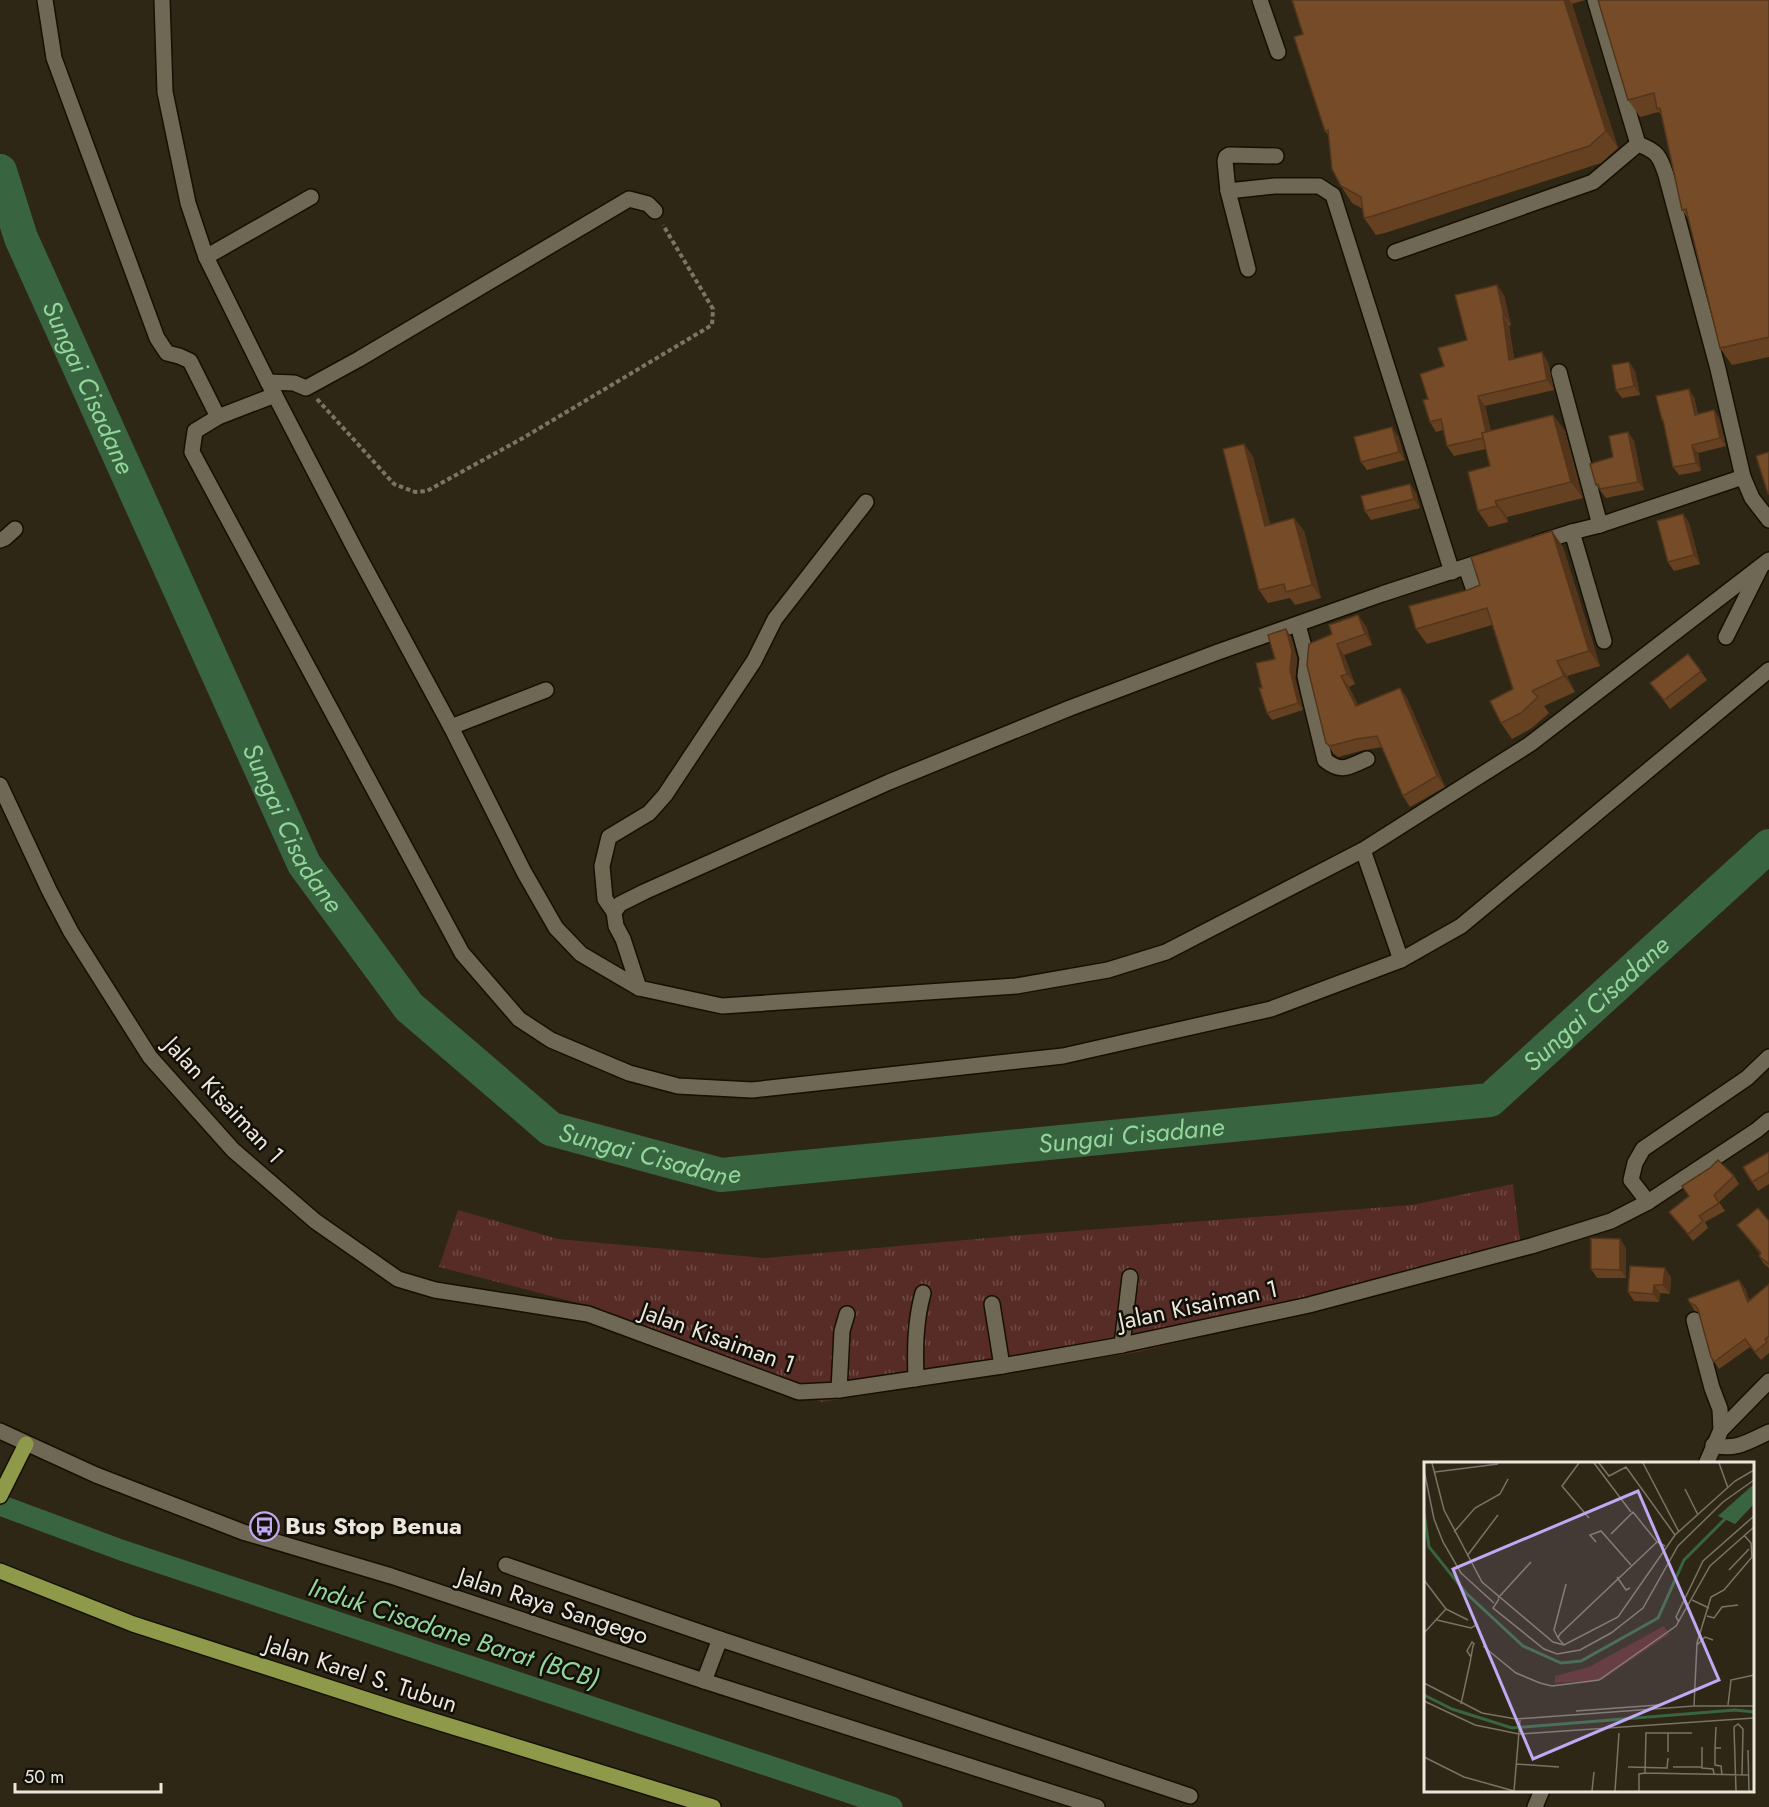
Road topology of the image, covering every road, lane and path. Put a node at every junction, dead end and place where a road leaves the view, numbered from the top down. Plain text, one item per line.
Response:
1 (45, 0) edge
2 (162, 0) edge
3 (1260, 0) edge
4 (1595, 0) edge
5 (1278, 52) dead end
6 (1638, 144) junction
7 (1276, 156) dead end
8 (1228, 191) junction
9 (311, 197) dead end
10 (655, 211) joint
11 (1395, 252) dead end
12 (206, 257) junction
13 (1248, 269) dead end
14 (1559, 372) dead end
15 (306, 388) junction
16 (272, 389) junction
17 (218, 417) junction
18 (1743, 477) junction
19 (866, 502) dead end
20 (1769, 520) edge
21 (1600, 525) junction
22 (15, 529) dead end
23 (1572, 532) junction
24 (0, 540) edge
25 (1765, 563) edge
26 (1459, 569) junction
27 (1476, 596) edge
28 (1298, 625) junction
29 (1726, 637) dead end
30 (1604, 640) dead end
31 (1769, 670) edge
32 (546, 690) dead end
33 (451, 727) junction
34 (1367, 759) dead end
35 (0, 785) edge
36 (1363, 850) junction
37 (614, 912) junction
38 (1401, 960) junction
39 (639, 988) junction
40 (1769, 1057) edge
41 (1769, 1120) edge
42 (1648, 1202) junction
43 (1130, 1277) dead end
44 (923, 1293) dead end
45 (992, 1304) dead end
46 (847, 1314) dead end
47 (1694, 1320) dead end
48 (1122, 1345) junction
49 (1002, 1366) junction
50 (916, 1379) junction
51 (1769, 1381) edge
52 (839, 1390) junction
53 (1721, 1430) junction
54 (0, 1431) edge
55 (1769, 1432) edge
56 (26, 1444) junction
57 (1713, 1445) junction
58 (1707, 1462) edge
59 (0, 1496) edge
60 (506, 1565) dead end
61 (0, 1571) edge
62 (720, 1639) junction
63 (704, 1681) junction
64 (1542, 1792) edge
65 (1190, 1796) dead end
66 (713, 1807) edge
67 (1098, 1807) edge
68 (1535, 1807) edge

1 - 17 street
2 - 12 street
3 - 5 street
4 - 6 street
6 - 11 street
6 - 18 street
7 - 8 street
8 - 13 street
8 - 26 street
9 - 12 street
10 - 15 street
10 - 15 path
12 - 16 street
14 - 21 street
15 - 16 street
16 - 17 street
16 - 33 street
17 - 38 street
18 - 20 street
18 - 21 street
19 - 37 street
21 - 23 street
22 - 24 street
23 - 26 street
23 - 30 street
25 - 29 street
25 - 36 street
26 - 27 street
26 - 28 street
28 - 34 street
28 - 37 street
31 - 38 street
32 - 33 street
33 - 39 street
35 - 52 street, Jalan Kisaiman 1
36 - 38 street
36 - 39 street
37 - 39 street
40 - 42 street
41 - 42 street, Jalan Kisaiman 1
42 - 48 street, Jalan Kisaiman 1
43 - 48 street
44 - 50 street
45 - 49 street
46 - 52 street
47 - 53 street
48 - 49 street, Jalan Kisaiman 1
49 - 50 street, Jalan Kisaiman 1
50 - 52 street, Jalan Kisaiman 1
51 - 53 street
53 - 57 street
54 - 56 street, Jalan Raya Sangego
55 - 57 street
56 - 59 main road
56 - 63 street, Jalan Raya Sangego
57 - 58 street
60 - 62 street
61 - 66 main road, Jalan Karel S. Tubun
62 - 63 street
62 - 65 street
63 - 67 street, Jalan Raya Sangego
64 - 68 street

